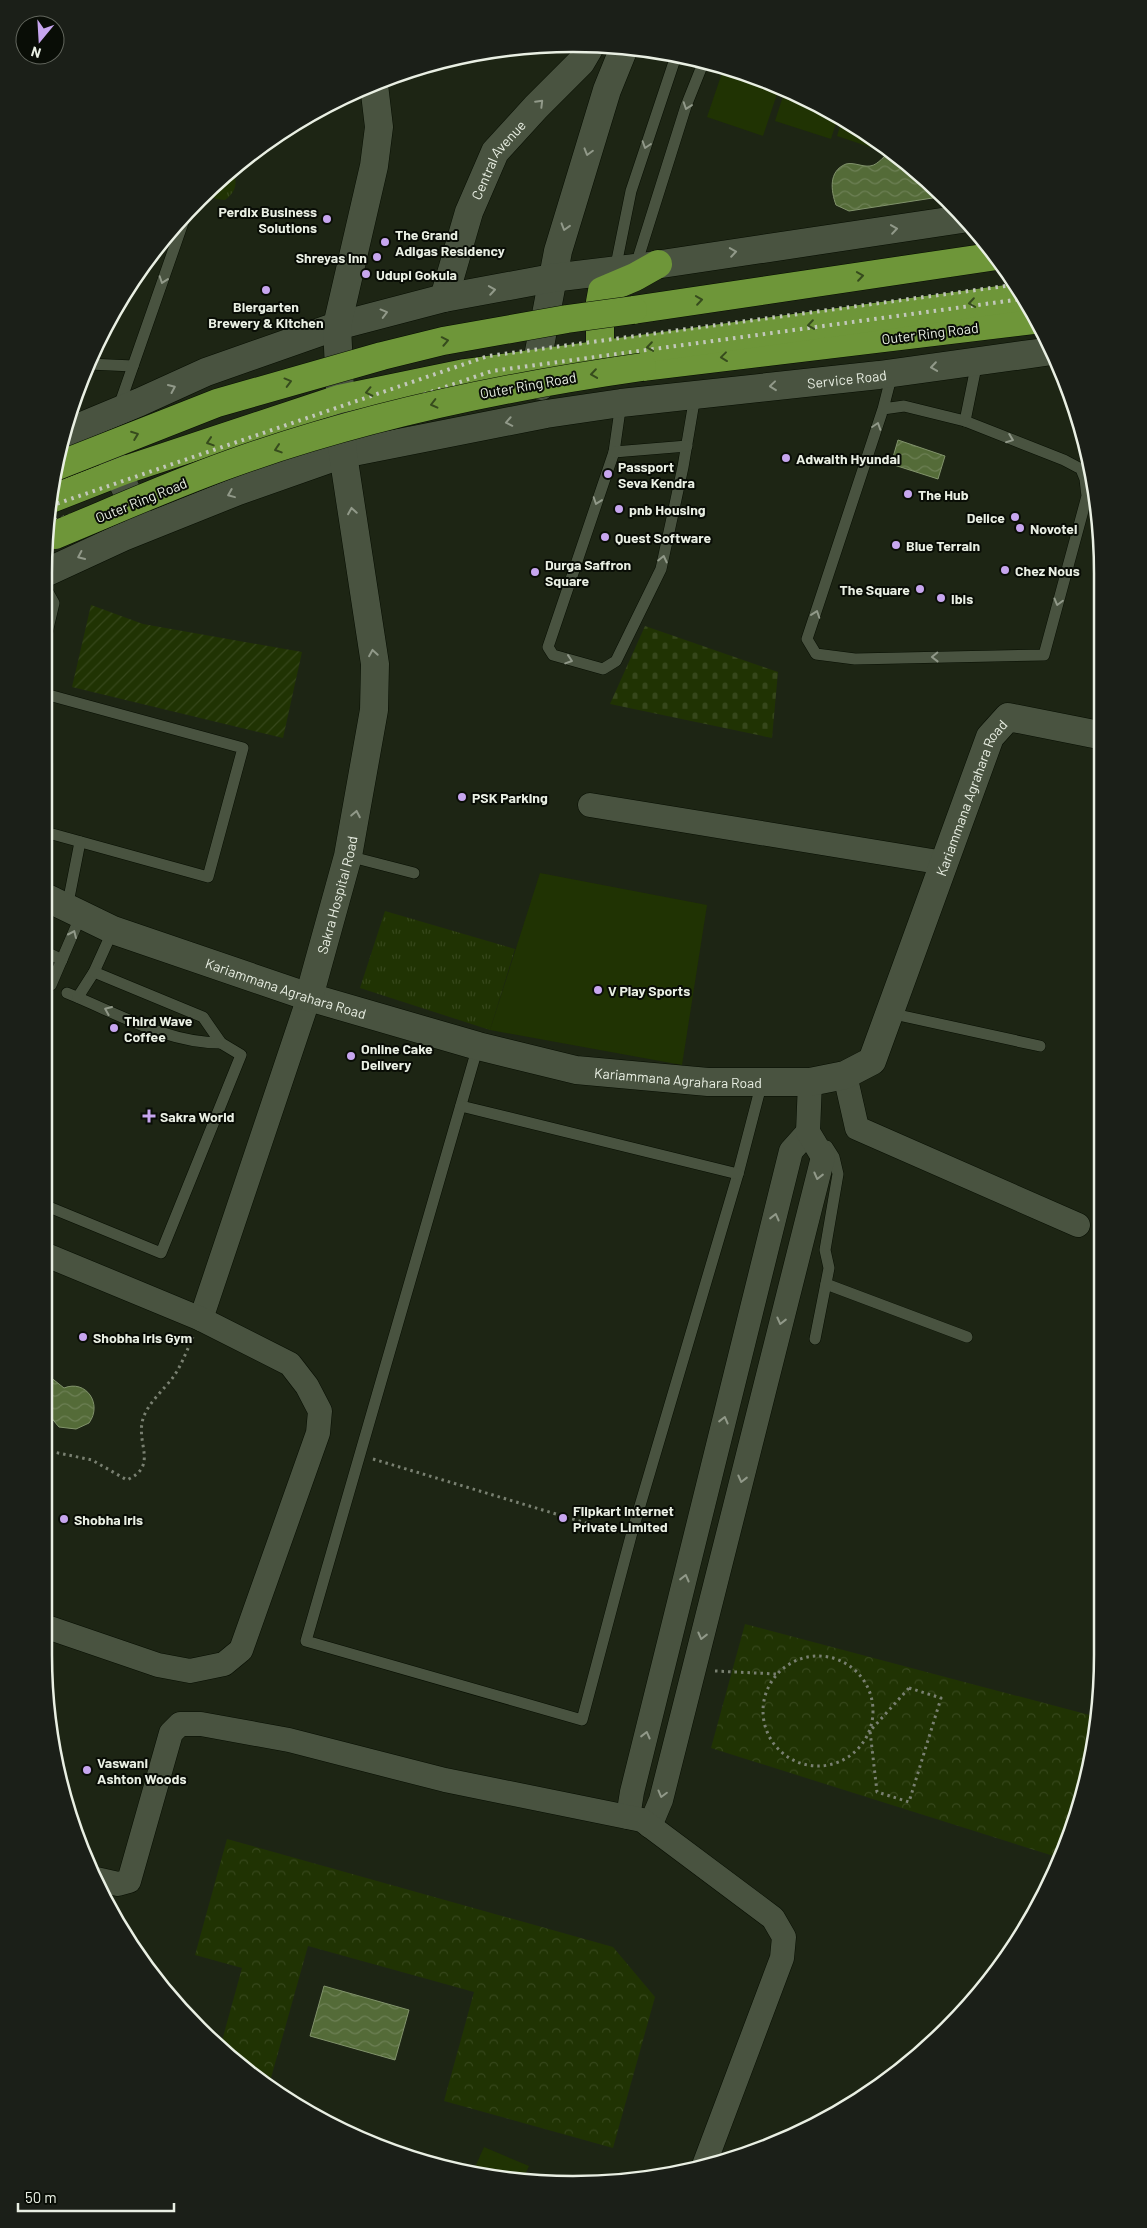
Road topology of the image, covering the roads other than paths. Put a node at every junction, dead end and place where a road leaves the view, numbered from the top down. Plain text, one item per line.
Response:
1 (586, 53) edge
2 (621, 55) edge
3 (674, 63) edge
4 (701, 69) edge
5 (375, 92) edge
6 (956, 220) edge
7 (179, 233) edge
8 (988, 257) edge
9 (636, 267) junction
10 (552, 278) junction
11 (444, 298) junction
12 (1015, 298) edge
13 (1029, 320) edge
14 (337, 326) junction
15 (1045, 352) edge
16 (600, 353) junction
17 (977, 360) junction
18 (537, 362) junction
19 (96, 364) edge
20 (133, 366) junction
21 (892, 373) junction
22 (695, 395) junction
23 (339, 398) junction
24 (632, 402) junction
25 (883, 409) junction
26 (546, 414) junction
27 (106, 416) junction
28 (965, 421) junction
29 (73, 430) edge
30 (686, 446) junction
31 (614, 452) junction
32 (343, 454) junction
33 (65, 463) edge
34 (118, 472) junction
35 (59, 496) edge
36 (144, 528) junction
37 (54, 536) edge
38 (52, 570) edge
39 (52, 599) edge
40 (52, 611) edge
41 (52, 696) edge
42 (1094, 734) edge
43 (590, 805) dead end
44 (52, 834) edge
45 (80, 842) junction
46 (348, 856) junction
47 (944, 863) junction
48 (414, 873) dead end
49 (64, 907) edge
50 (113, 930) junction
51 (52, 956) edge
52 (62, 960) junction
53 (94, 972) junction
54 (52, 983) edge
55 (309, 997) junction
56 (889, 1013) junction
57 (220, 1043) junction
58 (478, 1046) junction
59 (1040, 1046) dead end
60 (845, 1075) junction
61 (762, 1082) junction
62 (810, 1082) junction
63 (461, 1106) junction
64 (810, 1135) junction
65 (738, 1174) junction
66 (52, 1208) edge
67 (1078, 1225) dead end
68 (52, 1257) edge
69 (826, 1284) junction
70 (201, 1319) junction
71 (967, 1337) dead end
72 (815, 1339) dead end
73 (52, 1629) edge
74 (628, 1817) junction
75 (650, 1826) junction
76 (104, 1881) edge
77 (707, 2158) edge

11 -> 1 street, Central Avenue
2 -> 10 street
3 -> 9 lane
4 -> 9 lane
5 - 14 street, Sakra Hospital Road
9 -> 6 street
7 -> 20 lane
33 -> 8 highway, bridge
9 - 10 street
9 - 16 highway
11 -> 10 street
10 - 18 street
14 -> 11 street
12 -> 16 highway
13 -> 37 highway, Outer Ring Road, bridge
14 - 23 street, Sakra Hospital Road
27 -> 14 street
15 - 17 street, Service Road
16 - 18 highway
17 -> 21 street, Service Road
17 - 28 lane
18 -> 23 highway
18 - 26 street
19 - 20 lane
20 - 27 lane
21 -> 22 street, Service Road
21 - 25 lane
22 - 24 street, Service Road
22 - 30 lane
23 - 32 street, Sakra Hospital Road
23 -> 34 highway
24 - 26 street, Service Road
24 - 31 lane
25 - 28 lane
28 -> 25 lane
26 -> 32 street, Service Road
27 - 29 street
27 - 34 street
30 - 31 lane
31 -> 30 lane
32 -> 36 street, Service Road
46 -> 32 street, Sakra Hospital Road
34 - 35 highway
34 - 36 street
36 -> 38 street, Service Road
39 - 40 lane
41 - 45 lane
42 - 47 street, Kariammana Agrahara Road
43 - 47 street
44 - 45 lane
45 - 49 lane
46 - 48 lane
46 - 55 street, Sakra Hospital Road
47 - 56 street, Kariammana Agrahara Road
49 - 50 street, Kariammana Agrahara Road
52 -> 49 lane
50 - 53 lane
50 - 55 street, Kariammana Agrahara Road
51 - 52 lane
52 - 54 lane
53 - 57 lane
57 -> 53 lane
55 - 58 street, Kariammana Agrahara Road
55 - 70 street, Sakra Hospital Road
56 - 59 lane
56 - 60 street, Kariammana Agrahara Road
57 - 66 lane
58 - 61 street, Kariammana Agrahara Road
58 - 63 lane
60 - 62 street, Kariammana Agrahara Road
60 - 67 street
61 - 62 street, Kariammana Agrahara Road
61 - 65 lane
62 - 64 street
63 - 65 lane
63 - 65 lane
64 - 69 lane
74 -> 64 street
64 -> 75 street
68 - 70 street
69 - 71 lane
69 - 72 lane
70 - 73 street
74 - 75 street
74 - 76 street
75 - 77 street

